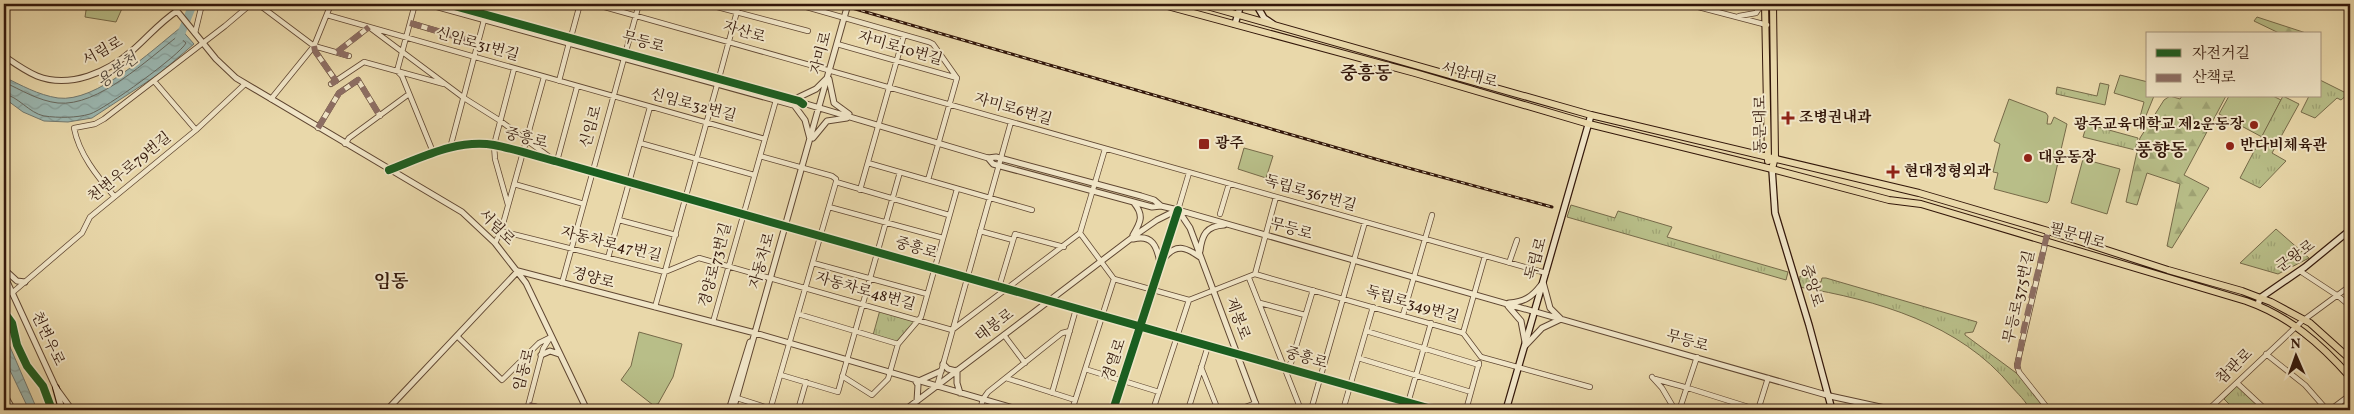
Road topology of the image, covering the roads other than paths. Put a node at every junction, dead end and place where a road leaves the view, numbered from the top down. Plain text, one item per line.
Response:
1 (173, 4) edge
2 (202, 4) edge
3 (251, 4) edge
4 (258, 4) edge
5 (331, 4) edge
6 (415, 4) edge
7 (427, 4) edge
8 (447, 4) edge
9 (488, 4) edge
10 (580, 4) edge
11 (594, 4) edge
12 (639, 4) edge
13 (706, 4) edge
14 (739, 4) edge
15 (796, 4) edge
16 (848, 4) edge
17 (1160, 4) edge
18 (1202, 4) edge
19 (1215, 4) edge
20 (1241, 4) edge
21 (1256, 4) edge
22 (1688, 4) edge
23 (1764, 4) edge
24 (1773, 4) edge
25 (2340, 4) edge
26 (2347, 4) edge
27 (178, 12) junction
28 (737, 12) junction
29 (1238, 14) junction
30 (327, 15) junction
31 (635, 16) junction
32 (1735, 17) junction
33 (485, 18) junction
34 (844, 18) junction
35 (410, 23) junction
36 (1235, 24) junction
37 (1273, 24) junction
38 (1765, 25) junction
39 (1773, 26) junction
40 (369, 27) junction
41 (808, 31) dead end
42 (195, 33) junction
43 (904, 35) junction
44 (406, 38) junction
45 (570, 40) junction
46 (202, 42) junction
47 (478, 42) junction
48 (729, 42) junction
49 (837, 44) junction
50 (314, 46) junction
51 (402, 51) junction
52 (337, 52) junction
53 (625, 55) junction
54 (4, 56) edge
55 (348, 56) dead end
56 (474, 57) junction
57 (897, 61) junction
58 (514, 68) junction
59 (397, 71) junction
60 (830, 73) junction
61 (544, 77) junction
62 (719, 78) junction
63 (957, 78) junction
64 (154, 81) junction
65 (336, 81) junction
66 (559, 82) junction
67 (245, 84) junction
68 (331, 84) dead end
69 (718, 85) junction
70 (447, 86) junction
71 (577, 87) junction
72 (889, 88) junction
73 (409, 94) junction
74 (614, 97) junction
75 (464, 98) junction
76 (271, 99) junction
77 (776, 100) junction
78 (794, 102) junction
79 (949, 104) junction
80 (650, 107) junction
81 (820, 108) junction
82 (1591, 115) junction
83 (380, 116) junction
84 (856, 118) junction
85 (499, 120) junction
86 (1011, 122) junction
87 (707, 123) junction
88 (1589, 124) junction
89 (879, 125) junction
90 (318, 128) junction
91 (196, 130) junction
92 (765, 139) junction
93 (526, 142) junction
94 (810, 142) junction
95 (938, 142) junction
96 (640, 143) junction
97 (345, 144) junction
98 (494, 145) junction
99 (450, 148) junction
100 (1105, 148) junction
101 (433, 152) junction
102 (523, 153) junction
103 (760, 156) junction
104 (1775, 157) junction
105 (697, 158) junction
106 (988, 158) junction
107 (1000, 158) junction
108 (1767, 158) junction
109 (556, 161) junction
110 (868, 163) junction
111 (998, 165) junction
112 (803, 167) junction
113 (1772, 168) junction
114 (389, 170) junction
115 (592, 171) junction
116 (900, 172) junction
117 (1189, 173) junction
118 (754, 175) junction
119 (928, 180) junction
120 (629, 182) junction
121 (836, 182) junction
122 (514, 184) junction
123 (1095, 184) junction
124 (1229, 184) junction
125 (957, 189) junction
126 (860, 190) junction
127 (1093, 192) junction
128 (114, 196) junction
129 (1276, 197) junction
130 (686, 198) junction
131 (989, 198) junction
132 (892, 199) junction
133 (1134, 202) junction
134 (584, 204) junction
135 (508, 206) junction
136 (1161, 206) junction
137 (828, 207) junction
138 (1032, 210) dead end
139 (1178, 210) junction
140 (743, 214) junction
141 (1220, 214) dead end
142 (949, 215) junction
143 (1432, 215) dead end
144 (619, 220) junction
145 (886, 222) junction
146 (1365, 222) junction
147 (1229, 225) junction
148 (786, 226) junction
149 (501, 231) junction
150 (980, 231) junction
151 (2048, 231) junction
152 (2349, 233) edge
153 (1080, 234) junction
154 (676, 235) junction
155 (820, 236) junction
156 (1266, 236) junction
157 (1014, 237) junction
158 (943, 238) junction
159 (1425, 239) junction
160 (1130, 240) junction
161 (1517, 240) dead end
162 (2046, 241) junction
163 (495, 242) junction
164 (1064, 247) junction
165 (572, 248) junction
166 (877, 252) junction
167 (1200, 256) junction
168 (1485, 256) junction
169 (608, 258) junction
170 (1354, 261) junction
171 (1101, 262) junction
172 (1162, 262) junction
173 (813, 263) junction
174 (1509, 263) junction
175 (729, 266) junction
176 (934, 268) junction
177 (4, 269) edge
178 (518, 271) junction
179 (2300, 271) junction
180 (665, 272) junction
181 (1255, 274) junction
182 (1546, 274) junction
183 (4, 275) edge
184 (770, 278) junction
185 (870, 278) junction
186 (966, 278) junction
187 (1249, 278) junction
188 (1414, 278) junction
189 (1114, 279) junction
190 (25, 282) junction
191 (1543, 282) junction
192 (562, 283) junction
193 (2350, 286) edge
194 (999, 287) junction
195 (806, 288) junction
196 (1007, 289) junction
197 (1313, 290) junction
198 (1152, 291) junction
199 (1214, 292) junction
200 (12, 293) junction
201 (927, 294) junction
202 (1474, 295) junction
203 (2338, 296) junction
204 (1344, 298) junction
205 (2260, 298) junction
206 (1189, 300) junction
207 (1048, 301) junction
208 (863, 303) junction
209 (1260, 303) junction
210 (1506, 304) junction
211 (2258, 305) junction
212 (2350, 306) edge
213 (655, 307) junction
214 (1373, 307) junction
215 (1076, 309) junction
216 (1534, 312) junction
217 (798, 314) junction
218 (1305, 315) junction
219 (1403, 315) junction
220 (1102, 316) junction
221 (1561, 319) junction
222 (2305, 319) junction
223 (918, 320) junction
224 (713, 322) junction
225 (1431, 323) junction
226 (2297, 326) junction
227 (1141, 327) junction
228 (855, 330) junction
229 (952, 330) junction
230 (1070, 331) junction
231 (1366, 331) junction
232 (755, 333) junction
233 (1463, 333) junction
234 (1004, 335) junction
235 (458, 337) junction
236 (551, 337) junction
237 (1177, 337) junction
238 (790, 343) junction
239 (898, 344) junction
240 (1208, 346) junction
241 (1525, 347) junction
242 (1424, 348) junction
243 (1237, 354) junction
244 (2266, 354) junction
245 (541, 355) junction
246 (560, 356) junction
247 (1481, 357) junction
248 (1697, 357) junction
249 (1358, 358) junction
250 (2350, 359) edge
251 (847, 360) junction
252 (1025, 363) junction
253 (943, 364) junction
254 (1479, 365) junction
255 (1201, 367) junction
256 (1285, 368) junction
257 (1519, 368) junction
258 (1085, 369) junction
259 (957, 370) junction
260 (941, 371) junction
261 (890, 372) junction
262 (780, 375) junction
263 (1416, 375) junction
264 (842, 376) junction
265 (1321, 377) junction
266 (1006, 378) junction
267 (1768, 378) junction
268 (2350, 378) edge
269 (917, 380) junction
270 (1122, 381) junction
271 (806, 382) junction
272 (2237, 383) junction
273 (937, 386) junction
274 (1350, 386) junction
275 (56, 388) junction
276 (1590, 388) dead end
277 (1688, 388) junction
278 (1159, 392) junction
279 (1471, 392) junction
280 (960, 393) junction
281 (1052, 393) junction
282 (4, 394) edge
283 (1830, 396) junction
284 (2350, 396) edge
285 (737, 398) junction
286 (983, 400) junction
287 (1075, 400) junction
288 (917, 401) junction
289 (1256, 403) junction
290 (1408, 403) junction
291 (528, 408) edge
292 (2263, 409) edge
293 (14, 410) edge
294 (62, 410) edge
295 (72, 410) edge
296 (387, 410) edge
297 (549, 410) edge
298 (587, 410) edge
299 (729, 410) edge
300 (733, 410) edge
301 (770, 410) edge
302 (798, 410) edge
303 (905, 410) edge
304 (980, 410) edge
305 (1020, 410) edge
306 (1072, 410) edge
307 (1113, 410) edge
308 (1153, 410) edge
309 (1188, 410) edge
310 (1218, 410) edge
311 (1237, 410) edge
312 (1258, 410) edge
313 (1301, 410) edge
314 (1311, 410) edge
315 (1343, 410) edge
316 (1406, 410) edge
317 (1435, 410) edge
318 (1466, 410) edge
319 (1506, 410) edge
320 (1678, 410) edge
321 (1758, 410) edge
322 (1832, 410) edge
323 (1894, 410) edge
324 (2048, 410) edge
325 (2208, 410) edge
326 (2328, 410) edge

1 - 27 street, 서림로
2 - 42 street
3 - 46 street
4 - 50 street
5 - 30 street
6 - 35 street
7 - 33 street, 무등로
8 - 33 street, 무등로
9 - 33 street
10 - 45 street
11 - 31 street, 자산로
12 - 31 street, 신임로
13 - 28 street
14 - 28 street
15 - 34 street
16 - 34 street, 자미로
17 - 36 main road, 서암대로
18 - 19 main road
18 - 29 main road, 서암대로
20 - 29 main road
21 - 37 main road
22 - 32 street
23 - 32 street
23 - 38 main road, 동문대로
24 - 39 main road, 동문대로
25 - 26 street
27 - 42 street, 서림로
27 - 54 street, 서림로
28 - 41 street
28 - 48 street
29 - 36 main road
29 - 37 main road, 서암대로
30 - 40 street, 신임로31번길
30 - 50 street
31 - 48 street, 자산로
31 - 53 street, 신임로
32 - 38 street
33 - 45 street, 무등로
33 - 47 street
34 - 43 street
34 - 49 street, 자미로
35 - 44 street
35 - 47 street
36 - 88 main road, 서암대로
37 - 82 main road, 서암대로
38 - 39 street
38 - 108 main road, 동문대로
39 - 104 main road, 동문대로
40 - 44 street, 신임로31번길
40 - 51 street, 신임로31번길
40 - 52 street
42 - 46 street, 서림로
43 - 57 street
43 - 63 street
44 - 51 street
44 - 56 street, 신임로31번길
45 - 53 street, 무등로
45 - 66 street
46 - 64 street
46 - 67 street, 서림로
47 - 56 street
48 - 60 street, 자산로
48 - 62 street
49 - 57 street, 자미로10번길
49 - 60 street, 자미로
50 - 52 street
50 - 65 street
50 - 76 street
51 - 59 street
51 - 70 street, 신임로31번길
52 - 55 street
53 - 62 street, 무등로
53 - 69 street, 무등로
53 - 74 street, 신임로
56 - 58 street, 신임로31번길
56 - 75 street
57 - 63 street, 자미로10번길
57 - 72 street
58 - 61 street, 신임로31번길
58 - 85 street
59 - 65 street
59 - 70 street
59 - 73 street
60 - 72 street, 자미로6번길
60 - 78 street
60 - 81 street, 자미로
60 - 84 street
61 - 66 street, 신임로31번길
61 - 93 street
62 - 78 street, 무등로
63 - 79 street
64 - 91 street
64 - 128 street
65 - 68 street
66 - 71 street, 신임로31번길
67 - 76 street, 서림로
67 - 91 street, 천변우로79번길
69 - 77 street, 무등로
69 - 87 street
70 - 75 street
71 - 74 street, 신임로31번길
71 - 109 street, 중흥로
72 - 79 street, 자미로6번길
72 - 89 street
73 - 83 street
73 - 101 street
74 - 80 street, 신임로32번길
74 - 115 street, 신임로
75 - 85 street
75 - 99 street
76 - 90 street, 서림로
77 - 78 street, 무등로
77 - 92 street, 경양로73번길
78 - 81 street, 무등로
78 - 94 street
79 - 86 street, 자미로6번길
79 - 95 street
80 - 87 street, 신임로32번길
80 - 96 street
81 - 84 street, 무등로
81 - 94 street, 자동차로
82 - 88 main road, 독립로
82 - 108 main road, 서암대로
83 - 90 street
83 - 97 street
84 - 89 street, 무등로
84 - 94 street
85 - 93 street
85 - 98 street
86 - 100 street, 자미로6번길
86 - 107 street
87 - 92 street, 신임로32번길
87 - 105 street
88 - 113 main road, 서암대로
88 - 182 main road, 독립로
89 - 95 street, 무등로
89 - 110 street
90 - 97 street, 서림로
91 - 128 street, 천변우로79번길
92 - 103 street, 경양로73번길
93 - 102 street
93 - 109 street
94 - 112 street, 자동차로
95 - 106 street, 무등로
95 - 119 street
96 - 105 street
96 - 120 street
97 - 114 street, 서림로
98 - 99 street, 중흥로
98 - 102 street, 중흥로
98 - 135 street, 중흥로
99 - 101 street, 중흥로
100 - 117 street, 자미로6번길
100 - 123 street
101 - 114 street, 중흥로
102 - 109 street, 중흥로
102 - 122 street
103 - 112 street
103 - 118 street, 경양로73번길
104 - 108 main road, 서암대로
104 - 113 main road, 동문대로
104 - 151 main road, 필문대로
105 - 118 street
105 - 130 street
106 - 107 street, 무등로
106 - 111 street, 무등로
107 - 111 street
107 - 123 street, 무등로
108 - 113 main road, 동문대로
109 - 115 street, 중흥로
110 - 116 street
110 - 126 street
111 - 127 street, 무등로
111 - 131 street
112 - 121 street
112 - 148 street, 자동차로
113 - 162 main road, 필문대로
113 - 283 main road, 중앙로
114 - 163 street, 서림로
115 - 120 street, 중흥로
115 - 134 street, 신임로
116 - 119 street
116 - 132 street
117 - 124 street, 독립로367번길
117 - 139 street
118 - 140 street, 경양로73번길
119 - 125 street
120 - 130 street, 중흥로
120 - 144 street
121 - 126 street
121 - 137 street
122 - 134 street
122 - 135 street
123 - 127 street
123 - 136 street, 무등로
124 - 129 street, 독립로367번길
124 - 141 street
125 - 131 street
125 - 142 street
126 - 132 street
127 - 133 street, 무등로
127 - 153 street
128 - 190 street, 천변우로79번길
129 - 146 street, 독립로367번길
129 - 156 street
130 - 140 street, 중흥로
130 - 154 street
131 - 138 street
131 - 150 street
132 - 142 street
132 - 145 street
133 - 136 street, 무등로
133 - 160 street
134 - 165 street, 신임로
135 - 149 street
136 - 139 street, 무등로
137 - 145 street
137 - 155 street
139 - 147 street, 무등로
139 - 160 street, 태봉로
139 - 167 street, 제봉로
139 - 172 street, 경열로
140 - 148 street, 중흥로
140 - 175 street, 경양로73번길
142 - 158 street
143 - 159 street
144 - 154 street
144 - 169 street
145 - 158 street
145 - 166 street
146 - 159 street, 독립로367번길
146 - 170 street
147 - 156 street, 무등로
147 - 167 street
148 - 155 street, 중흥로
148 - 184 street, 자동차로
149 - 163 street
149 - 165 street, 자동차로47번길
150 - 157 street
150 - 186 street
151 - 162 street, 무등로375번길
151 - 205 main road, 필문대로
152 - 179 main road, 군왕로
153 - 164 street
153 - 171 street
154 - 180 street
155 - 166 street, 중흥로
155 - 173 street
156 - 170 street, 무등로
156 - 181 street
157 - 164 street
157 - 194 street
158 - 176 street
159 - 168 street, 독립로367번길
159 - 188 street
160 - 171 street, 태봉로
160 - 172 street
161 - 174 street
162 - 211 main road, 필문대로
162 - 324 street, 무등로375번길
163 - 178 street, 서림로
164 - 196 street
165 - 169 street, 자동차로47번길
165 - 192 street, 신임로
166 - 176 street, 중흥로
166 - 185 street
167 - 172 street
167 - 199 street, 제봉로
168 - 174 street, 독립로367번길
168 - 202 street
169 - 180 street, 자동차로47번길
170 - 188 street, 무등로
170 - 204 street
171 - 189 street
171 - 207 street, 태봉로
172 - 198 street, 경열로
173 - 185 street
173 - 195 street
174 - 182 street, 독립로367번길
175 - 180 street, 자동차로47번길
175 - 184 street, 자동차로47번길
175 - 224 street, 경양로73번길
176 - 186 street, 중흥로
176 - 201 street
177 - 190 street
178 - 192 street, 경양로
178 - 235 street
178 - 236 street, 서림로
179 - 203 street
179 - 205 main road, 군왕로
180 - 213 street
181 - 187 street
181 - 197 street, 독립로349번길
182 - 191 main road, 독립로
183 - 200 street, 천변우로
184 - 195 street, 자동차로48번길
184 - 232 street, 자동차로
185 - 201 street
185 - 208 street
186 - 194 street, 중흥로
186 - 229 street
187 - 199 street
187 - 209 street, 중흥로
188 - 202 street, 무등로
188 - 219 street
189 - 198 street
189 - 220 street
190 - 200 street, 천변우로79번길
191 - 210 street
191 - 216 main road, 독립로
191 - 221 street
192 - 213 street, 경양로
193 - 203 street, 참판로
194 - 196 street, 중흥로
195 - 208 street, 자동차로48번길
195 - 217 street
196 - 207 street, 중흥로
196 - 229 street
197 - 204 street, 독립로349번길
197 - 218 street, 중흥로
198 - 206 street
198 - 227 street, 경열로
199 - 206 street, 제봉로
199 - 243 street, 제봉로
200 - 275 street, 천변우로
201 - 223 street
202 - 210 street, 무등로
202 - 233 street
203 - 212 street
203 - 222 street, 참판로
204 - 214 street, 독립로349번길
204 - 265 street
205 - 211 main road
205 - 222 main road, 필문대로
206 - 237 street
207 - 215 street, 중흥로
207 - 234 street, 태봉로
208 - 223 street, 자동차로48번길
208 - 228 street
209 - 218 street
209 - 256 street, 중흥로
210 - 216 street, 무등로
210 - 241 street
211 - 226 main road, 필문대로
213 - 224 street, 경양로
214 - 219 street, 독립로349번길
214 - 231 street
215 - 220 street, 중흥로
215 - 230 street
216 - 221 street, 무등로
216 - 241 main road, 독립로
217 - 228 street
217 - 238 street
218 - 256 street, 중흥로
219 - 225 street, 독립로349번길
220 - 227 street, 중흥로
220 - 258 street
221 - 241 street
221 - 248 street, 무등로
222 - 226 street, 참판로
222 - 250 main road, 필문대로
223 - 229 street, 자동차로48번길
223 - 239 street
224 - 232 street, 경양로
225 - 233 street, 독립로349번길
225 - 242 street
226 - 244 street, 참판로
226 - 268 main road, 필문대로
227 - 237 street, 중흥로
227 - 270 street, 경열로
228 - 239 street
228 - 251 street
229 - 253 street
230 - 252 street
230 - 281 street
231 - 242 street
231 - 249 street
232 - 238 street, 경양로
232 - 285 street, 자동차로
232 - 299 street, 자동차로
233 - 247 street, 독립로349번길
234 - 252 street
234 - 259 street, 태봉로
235 - 236 street
235 - 296 street
236 - 245 street, 임동로
236 - 246 street, 서림로
237 - 240 street, 중흥로
237 - 278 street
238 - 251 street, 경양로
238 - 262 street
239 - 261 street
240 - 243 street, 중흥로
240 - 255 street
241 - 257 main road, 독립로
242 - 254 street
242 - 263 street
243 - 256 street, 중흥로
243 - 289 street, 제봉로
244 - 272 street, 참판로
244 - 326 street
245 - 246 street
245 - 291 street, 임동로
246 - 298 street, 서림로
247 - 254 street
247 - 257 street
248 - 267 street, 무등로
248 - 277 street
249 - 263 street
249 - 274 street
251 - 261 street, 경양로
251 - 264 street
252 - 266 street
253 - 259 street
253 - 260 street
254 - 279 street
255 - 309 street
255 - 310 street
256 - 265 street, 중흥로
256 - 313 street, 중흥로
257 - 276 street
257 - 319 main road, 독립로
258 - 270 street
258 - 287 street
259 - 273 street, 태봉로
259 - 280 street
260 - 269 street
260 - 273 street
261 - 264 street
261 - 269 street, 경양로
262 - 271 street
262 - 301 street
263 - 279 street
263 - 290 street
264 - 271 street
265 - 274 street, 중흥로
265 - 314 street
266 - 281 street
266 - 286 street
267 - 283 street, 무등로
267 - 321 street
269 - 273 street, 경양로
269 - 288 street
270 - 278 street
270 - 307 street, 경열로
271 - 302 street
272 - 292 street
272 - 325 street, 참판로
273 - 280 street, 경양로
273 - 288 street, 태봉로
274 - 290 street, 중흥로
274 - 315 street
275 - 294 main road
275 - 295 street, 천변우로
277 - 320 street
277 - 320 street
277 - 321 street
278 - 308 street
279 - 318 street
280 - 286 street, 경양로
281 - 287 street
282 - 293 street
283 - 322 main road, 중앙로
283 - 323 street, 무등로
284 - 326 street
285 - 300 street, 자동차로
285 - 301 street
286 - 304 street
286 - 305 street, 경양로
287 - 306 street
288 - 303 street, 태봉로
289 - 311 street
289 - 312 street, 제봉로
290 - 316 street
290 - 317 street, 중흥로
291 - 297 street

